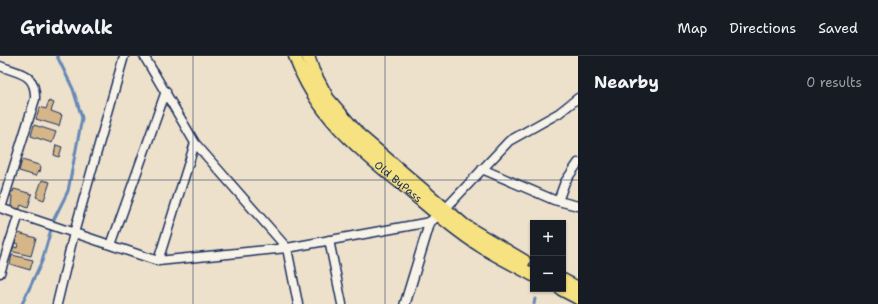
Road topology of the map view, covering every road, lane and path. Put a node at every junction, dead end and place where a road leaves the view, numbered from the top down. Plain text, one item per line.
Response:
1 (124, 56) edge
2 (144, 56) edge
3 (295, 56) edge
4 (306, 57) edge
5 (0, 66) edge
6 (166, 91) junction
7 (578, 98) edge
8 (195, 143) junction
9 (578, 163) edge
10 (482, 169) junction
11 (558, 202) junction
12 (578, 206) edge
13 (1, 208) edge
14 (19, 214) junction
15 (438, 215) junction
16 (74, 233) junction
17 (329, 240) junction
18 (111, 245) junction
19 (287, 248) junction
20 (158, 261) junction
21 (530, 263) edge
22 (0, 273) edge
23 (530, 273) edge
24 (566, 282) edge
25 (578, 288) edge
26 (566, 292) edge
27 (578, 298) edge
28 (57, 304) edge
29 (298, 304) edge
30 (342, 304) edge
31 (405, 304) edge

1 - 16 street
2 - 6 street
3 - 15 main road, Old ByPass
4 - 15 main road, Old ByPass
5 - 13 street
6 - 8 street
6 - 18 street
7 - 10 street
8 - 19 street
8 - 20 street
9 - 11 street
10 - 11 street
10 - 15 street
11 - 12 street
13 - 14 street
14 - 16 street
14 - 22 street
15 - 17 street
15 - 21 main road, Old ByPass
15 - 23 main road, Old ByPass
15 - 31 street
16 - 18 street
16 - 28 street
17 - 19 street
17 - 30 street
18 - 20 street
19 - 20 street
19 - 29 street
24 - 25 main road
26 - 27 main road

